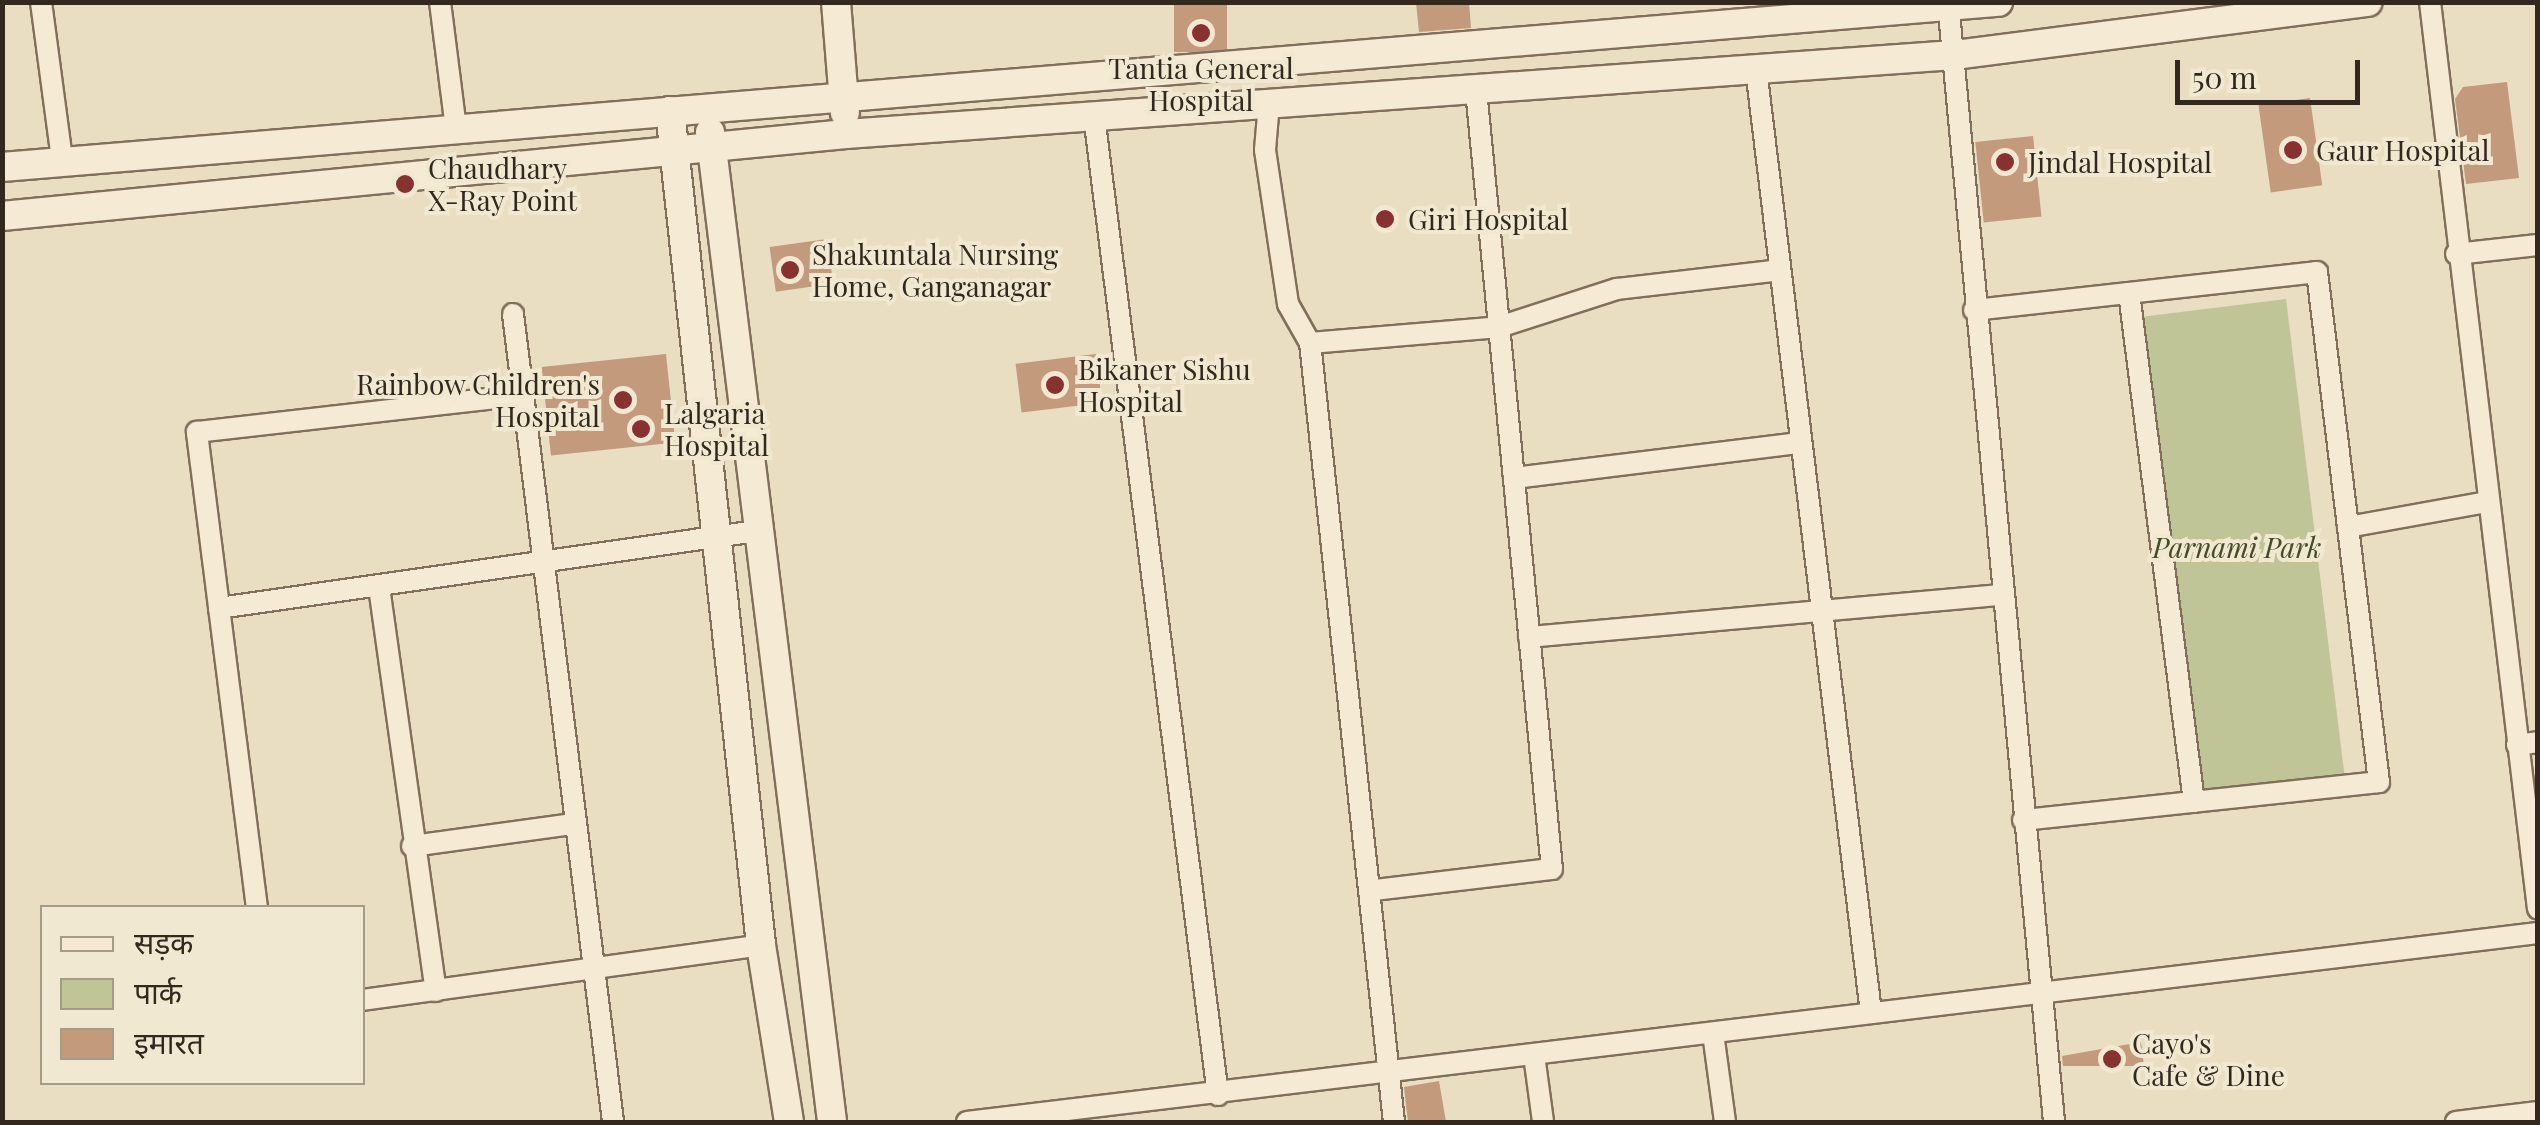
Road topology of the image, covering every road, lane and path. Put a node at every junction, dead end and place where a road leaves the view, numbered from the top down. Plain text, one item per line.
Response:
1 (41, 2) edge
2 (440, 2) edge
3 (836, 2) edge
4 (1998, 2) edge
5 (2368, 2) edge
6 (2430, 2) edge
7 (1948, 5) edge
8 (1954, 55) junction
9 (1756, 69) junction
10 (1476, 89) junction
11 (844, 96) junction
12 (1269, 104) junction
13 (706, 107) junction
14 (670, 110) junction
15 (1094, 116) junction
16 (456, 129) junction
17 (846, 134) junction
18 (712, 146) junction
19 (674, 150) junction
20 (62, 160) junction
21 (2, 168) edge
22 (2, 216) edge
23 (2538, 245) edge
24 (2456, 254) junction
25 (1780, 270) junction
26 (2130, 293) junction
27 (1974, 310) junction
28 (513, 314) dead end
29 (1499, 326) junction
30 (1310, 343) junction
31 (521, 396) junction
32 (1800, 443) junction
33 (1514, 478) junction
34 (2487, 502) junction
35 (2348, 527) junction
36 (757, 531) junction
37 (713, 540) junction
38 (540, 566) junction
39 (379, 587) junction
40 (1999, 594) junction
41 (219, 608) junction
42 (1821, 610) junction
43 (1529, 637) junction
44 (2527, 743) edge
45 (2194, 802) junction
46 (2023, 820) junction
47 (572, 824) junction
48 (412, 846) junction
49 (1374, 890) junction
50 (257, 905) edge
51 (2538, 909) edge
52 (2538, 934) edge
53 (761, 946) junction
54 (590, 972) junction
55 (436, 991) junction
56 (2042, 996) junction
57 (365, 1000) edge
58 (1871, 1013) junction
59 (1714, 1033) junction
60 (1534, 1056) junction
61 (1388, 1074) junction
62 (1218, 1094) junction
63 (2538, 1112) edge
64 (1020, 1120) edge
65 (614, 1122) edge
66 (790, 1122) edge
67 (832, 1122) edge
68 (967, 1122) edge
69 (1394, 1122) edge
70 (1543, 1122) edge
71 (1725, 1122) edge
72 (2054, 1122) edge
73 (2456, 1122) edge

1 - 20 street
2 - 16 street
3 - 11 street
4 - 7 street
5 - 8 street
6 - 24 street
7 - 8 street
7 - 11 street
8 - 9 street
8 - 27 street
9 - 10 street
9 - 25 street
10 - 12 street
10 - 29 street
11 - 13 street
11 - 17 street
12 - 15 street
12 - 30 street
13 - 14 street
13 - 18 street
14 - 16 street
14 - 19 street
15 - 17 street
15 - 62 street
16 - 20 street
17 - 18 street
18 - 19 street
18 - 36 street
19 - 22 street
19 - 37 street
20 - 21 street
23 - 24 street
24 - 34 street
25 - 29 street
25 - 32 street
26 - 27 street
26 - 35 street
26 - 45 street
27 - 40 street
28 - 31 street
29 - 30 street
29 - 33 street
30 - 49 street
31 - 38 street
31 - 41 street
32 - 33 street
32 - 42 street
33 - 43 street
34 - 35 street
34 - 44 street
35 - 45 street
36 - 37 street
36 - 67 street
37 - 38 street
37 - 53 street
38 - 39 street
38 - 47 street
39 - 41 street
39 - 48 street
40 - 42 street
40 - 46 street
41 - 50 street
42 - 43 street
42 - 58 street
43 - 49 street
44 - 51 street
45 - 46 street
46 - 56 street
47 - 48 street
47 - 54 street
48 - 55 street
49 - 61 street
52 - 56 street
53 - 54 street
53 - 66 street
54 - 55 street
54 - 65 street
55 - 57 street
56 - 58 street
56 - 72 street
58 - 59 street
59 - 60 street
59 - 71 street
60 - 61 street
60 - 70 street
61 - 62 street
61 - 69 street
62 - 64 street
63 - 73 street
64 - 68 street

